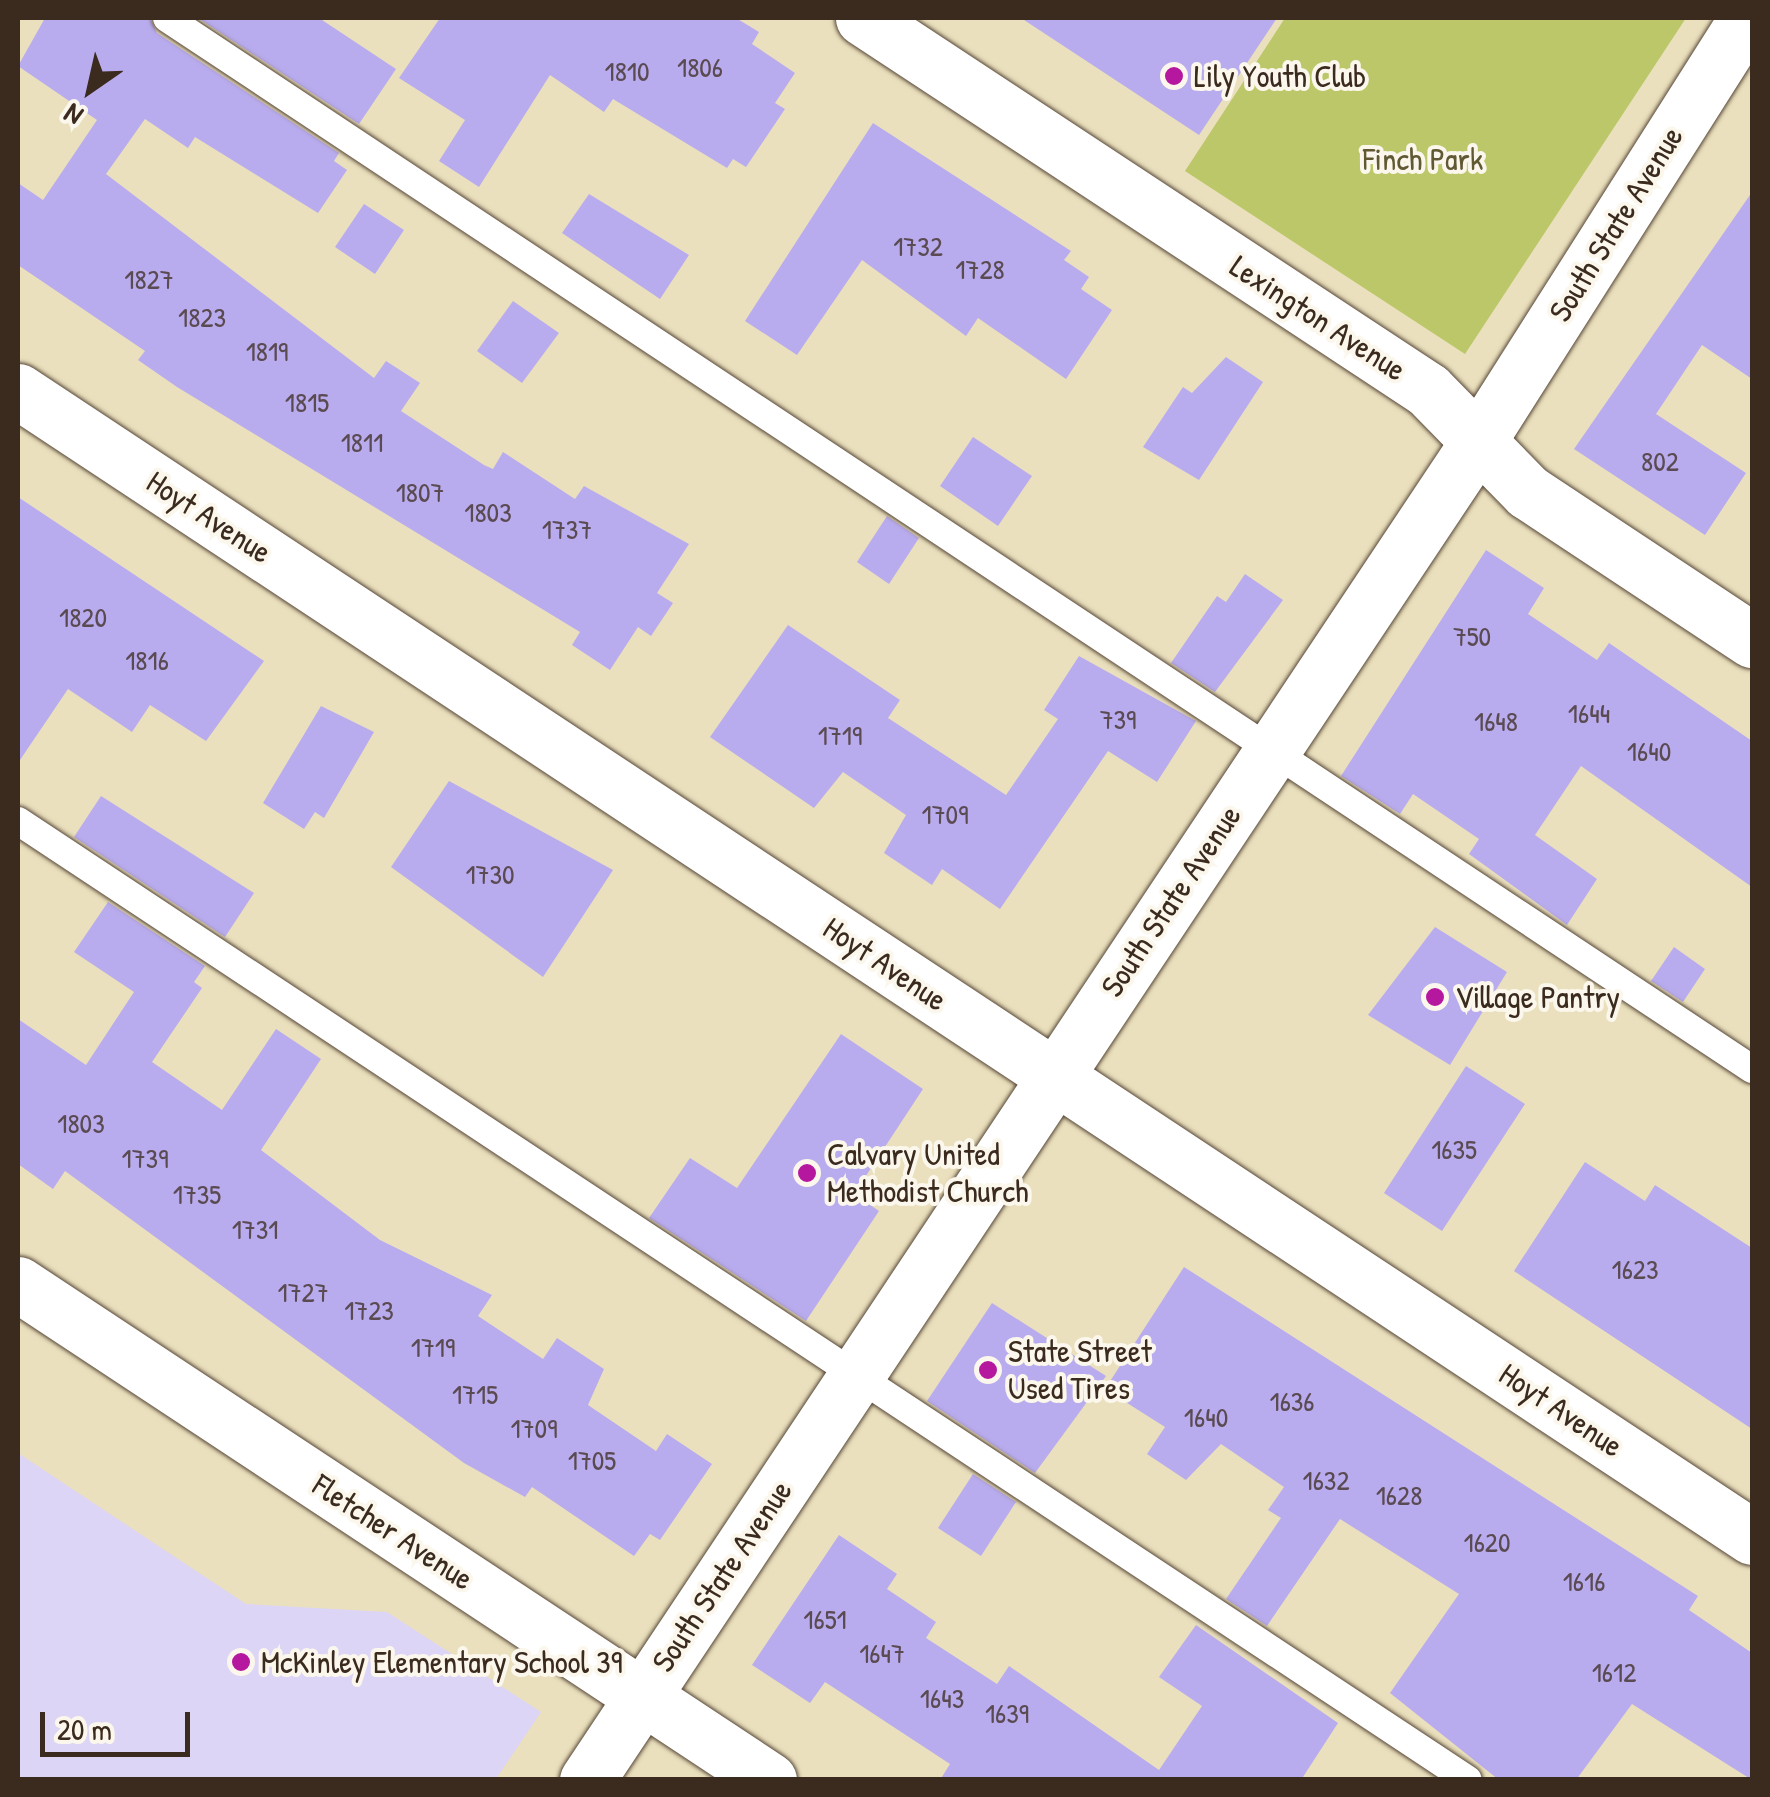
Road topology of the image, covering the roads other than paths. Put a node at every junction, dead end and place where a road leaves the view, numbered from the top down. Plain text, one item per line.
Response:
1 (167, 18) edge
2 (863, 18) edge
3 (1748, 23) edge
4 (18, 391) edge
5 (1480, 440) junction
6 (1751, 636) edge
7 (1272, 750) junction
8 (18, 821) edge
9 (1752, 1070) edge
10 (1055, 1076) junction
11 (18, 1284) edge
12 (856, 1375) junction
13 (1752, 1537) edge
14 (642, 1696) junction
15 (586, 1780) edge
16 (769, 1780) edge
17 (1468, 1780) edge

1 - 7 lane
2 - 5 street, Lexington Avenue
3 - 5 street, South State Avenue
4 - 10 street, Hoyt Avenue
5 - 6 street, Lexington Avenue
5 - 7 street, South State Avenue
7 - 9 lane
7 - 10 street, South State Avenue
8 - 12 lane
10 - 12 street, South State Avenue
10 - 13 street, Hoyt Avenue
11 - 14 street, Fletcher Avenue
12 - 14 street, South State Avenue
12 - 17 lane
14 - 15 street, South State Avenue
14 - 16 street, Fletcher Avenue

